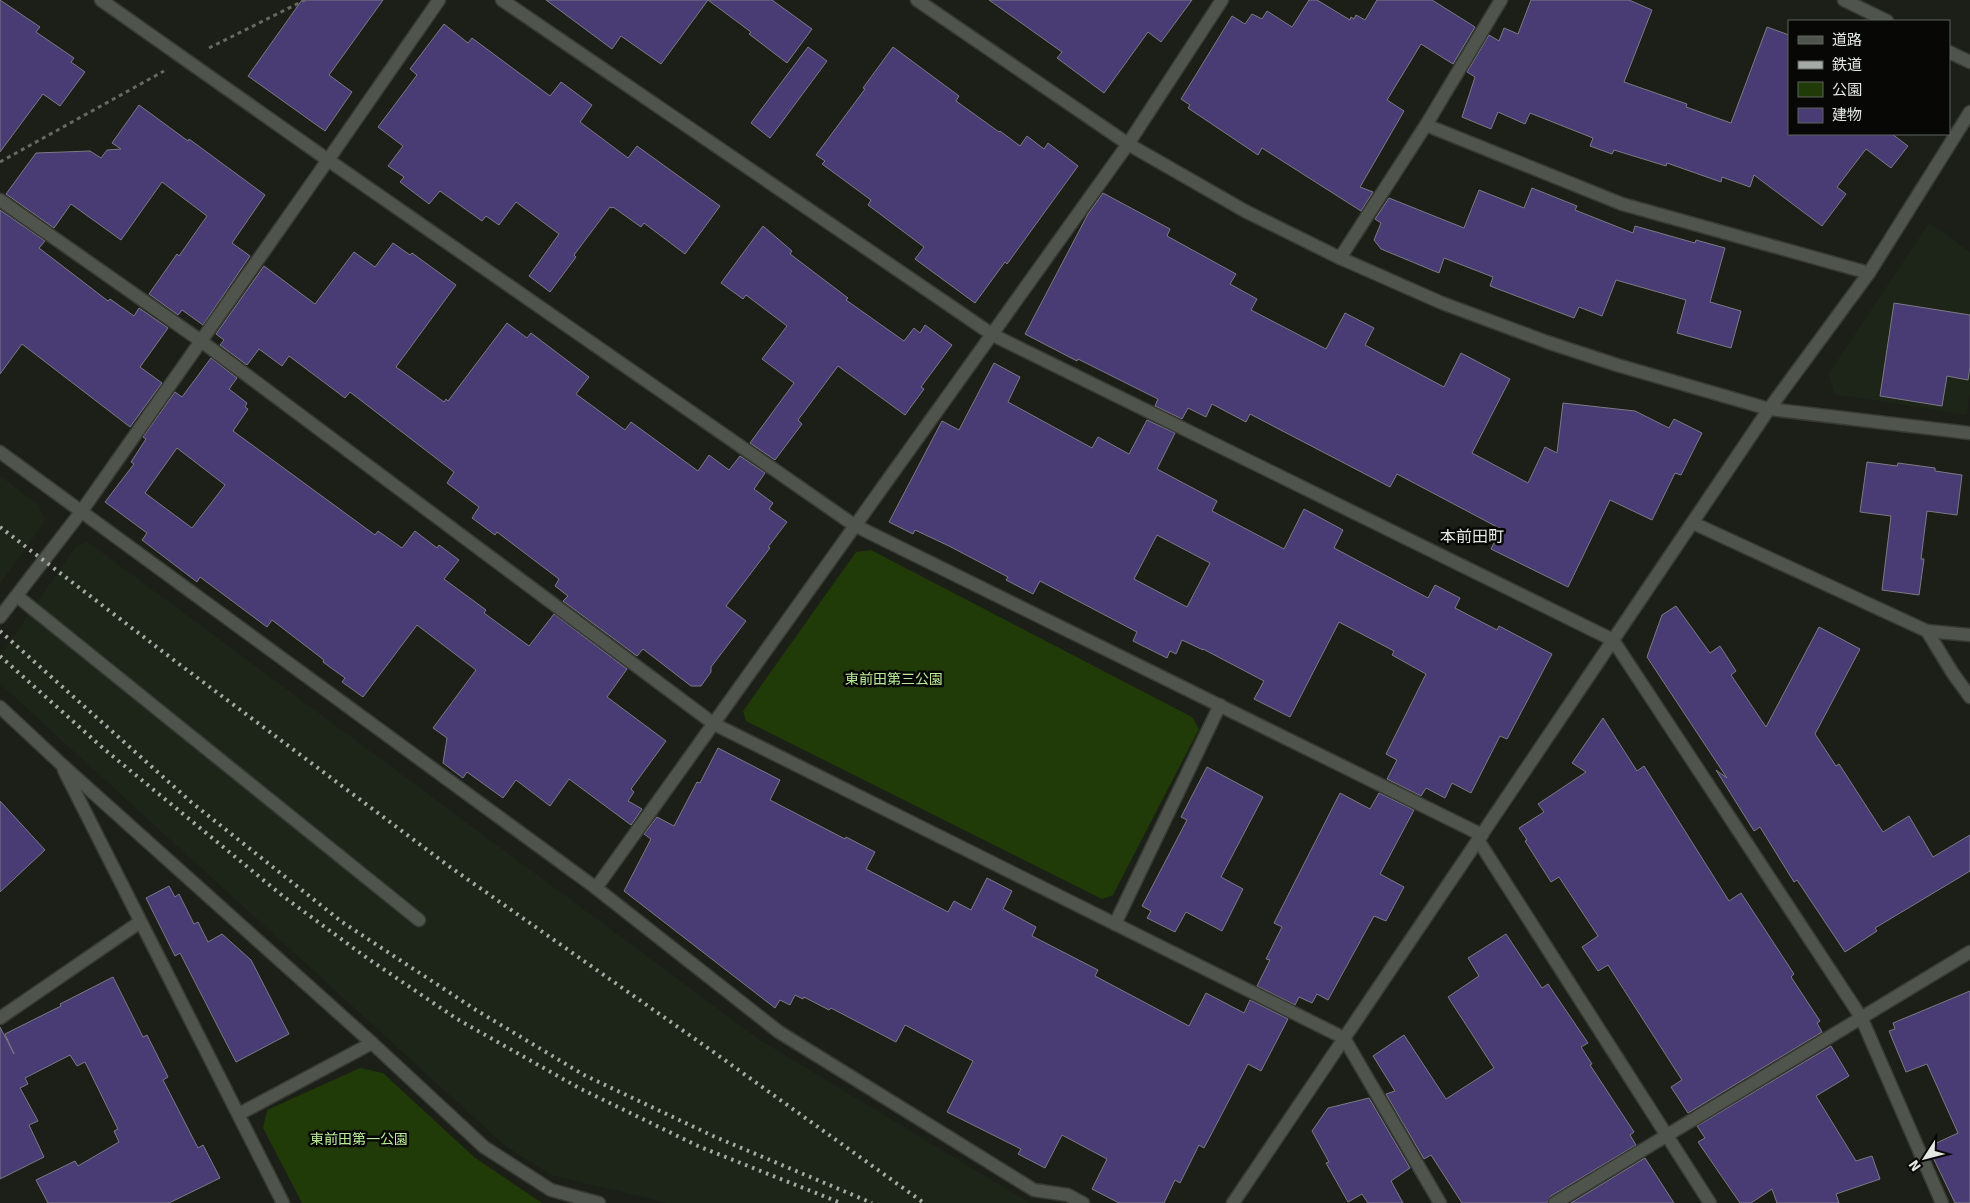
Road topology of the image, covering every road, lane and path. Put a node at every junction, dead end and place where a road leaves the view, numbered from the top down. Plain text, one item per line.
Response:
1 (101, 0) edge
2 (305, 0) edge
3 (439, 0) edge
4 (502, 0) edge
5 (918, 0) edge
6 (1222, 0) edge
7 (1500, 0) edge
8 (1844, 0) edge
9 (1885, 20) edge
10 (1950, 52) edge
11 (185, 60) junction
12 (1970, 62) edge
13 (1970, 112) edge
14 (1426, 125) junction
15 (1128, 144) junction
16 (328, 160) junction
17 (0, 162) edge
18 (0, 200) edge
19 (1340, 258) junction
20 (1869, 273) junction
21 (993, 335) junction
22 (201, 341) junction
23 (1770, 409) junction
24 (1970, 433) edge
25 (0, 452) edge
26 (80, 512) junction
27 (1693, 523) junction
28 (854, 525) junction
29 (17, 596) junction
30 (0, 617) edge
31 (1927, 631) junction
32 (1970, 635) edge
33 (1613, 640) junction
34 (1970, 697) edge
35 (1220, 705) junction
36 (0, 707) edge
37 (714, 724) junction
38 (60, 763) junction
39 (1480, 837) junction
40 (596, 888) junction
41 (419, 920) dead end
42 (140, 922) junction
43 (1116, 924) junction
44 (1970, 952) edge
45 (1861, 1017) junction
46 (0, 1018) edge
47 (1344, 1038) junction
48 (372, 1043) junction
49 (239, 1114) junction
50 (1667, 1135) junction
51 (283, 1203) edge
52 (600, 1203) edge
53 (1083, 1203) edge
54 (1233, 1203) edge
55 (1440, 1203) edge
56 (1555, 1203) edge
57 (1710, 1203) edge
58 (1942, 1203) edge

1 - 11 street
2 - 11 path
3 - 16 street
4 - 21 street
5 - 15 street
6 - 15 street
7 - 14 street
8 - 9 street
10 - 12 street
11 - 16 street
11 - 17 path
13 - 20 street
14 - 19 street
14 - 20 street
15 - 19 street
15 - 21 street
16 - 22 street
16 - 28 street
18 - 22 street
19 - 23 street
20 - 23 street
21 - 28 street
21 - 33 street
22 - 26 street
22 - 37 street
23 - 24 street
23 - 27 street
25 - 26 street
26 - 29 street
26 - 40 street
27 - 31 street
27 - 33 street
28 - 35 street
28 - 37 street
29 - 30 street
29 - 41 street
31 - 32 street
31 - 34 street
33 - 39 street
33 - 45 street
35 - 39 street
35 - 43 street
36 - 38 street
37 - 40 street
37 - 43 street
38 - 42 street
38 - 48 street
39 - 47 street
39 - 50 street
40 - 53 street
42 - 46 street
42 - 49 street
43 - 47 street
44 - 45 street
45 - 50 street
45 - 58 street
47 - 54 street
47 - 55 street
48 - 49 street
48 - 52 street
49 - 51 street
50 - 56 street
50 - 57 street

